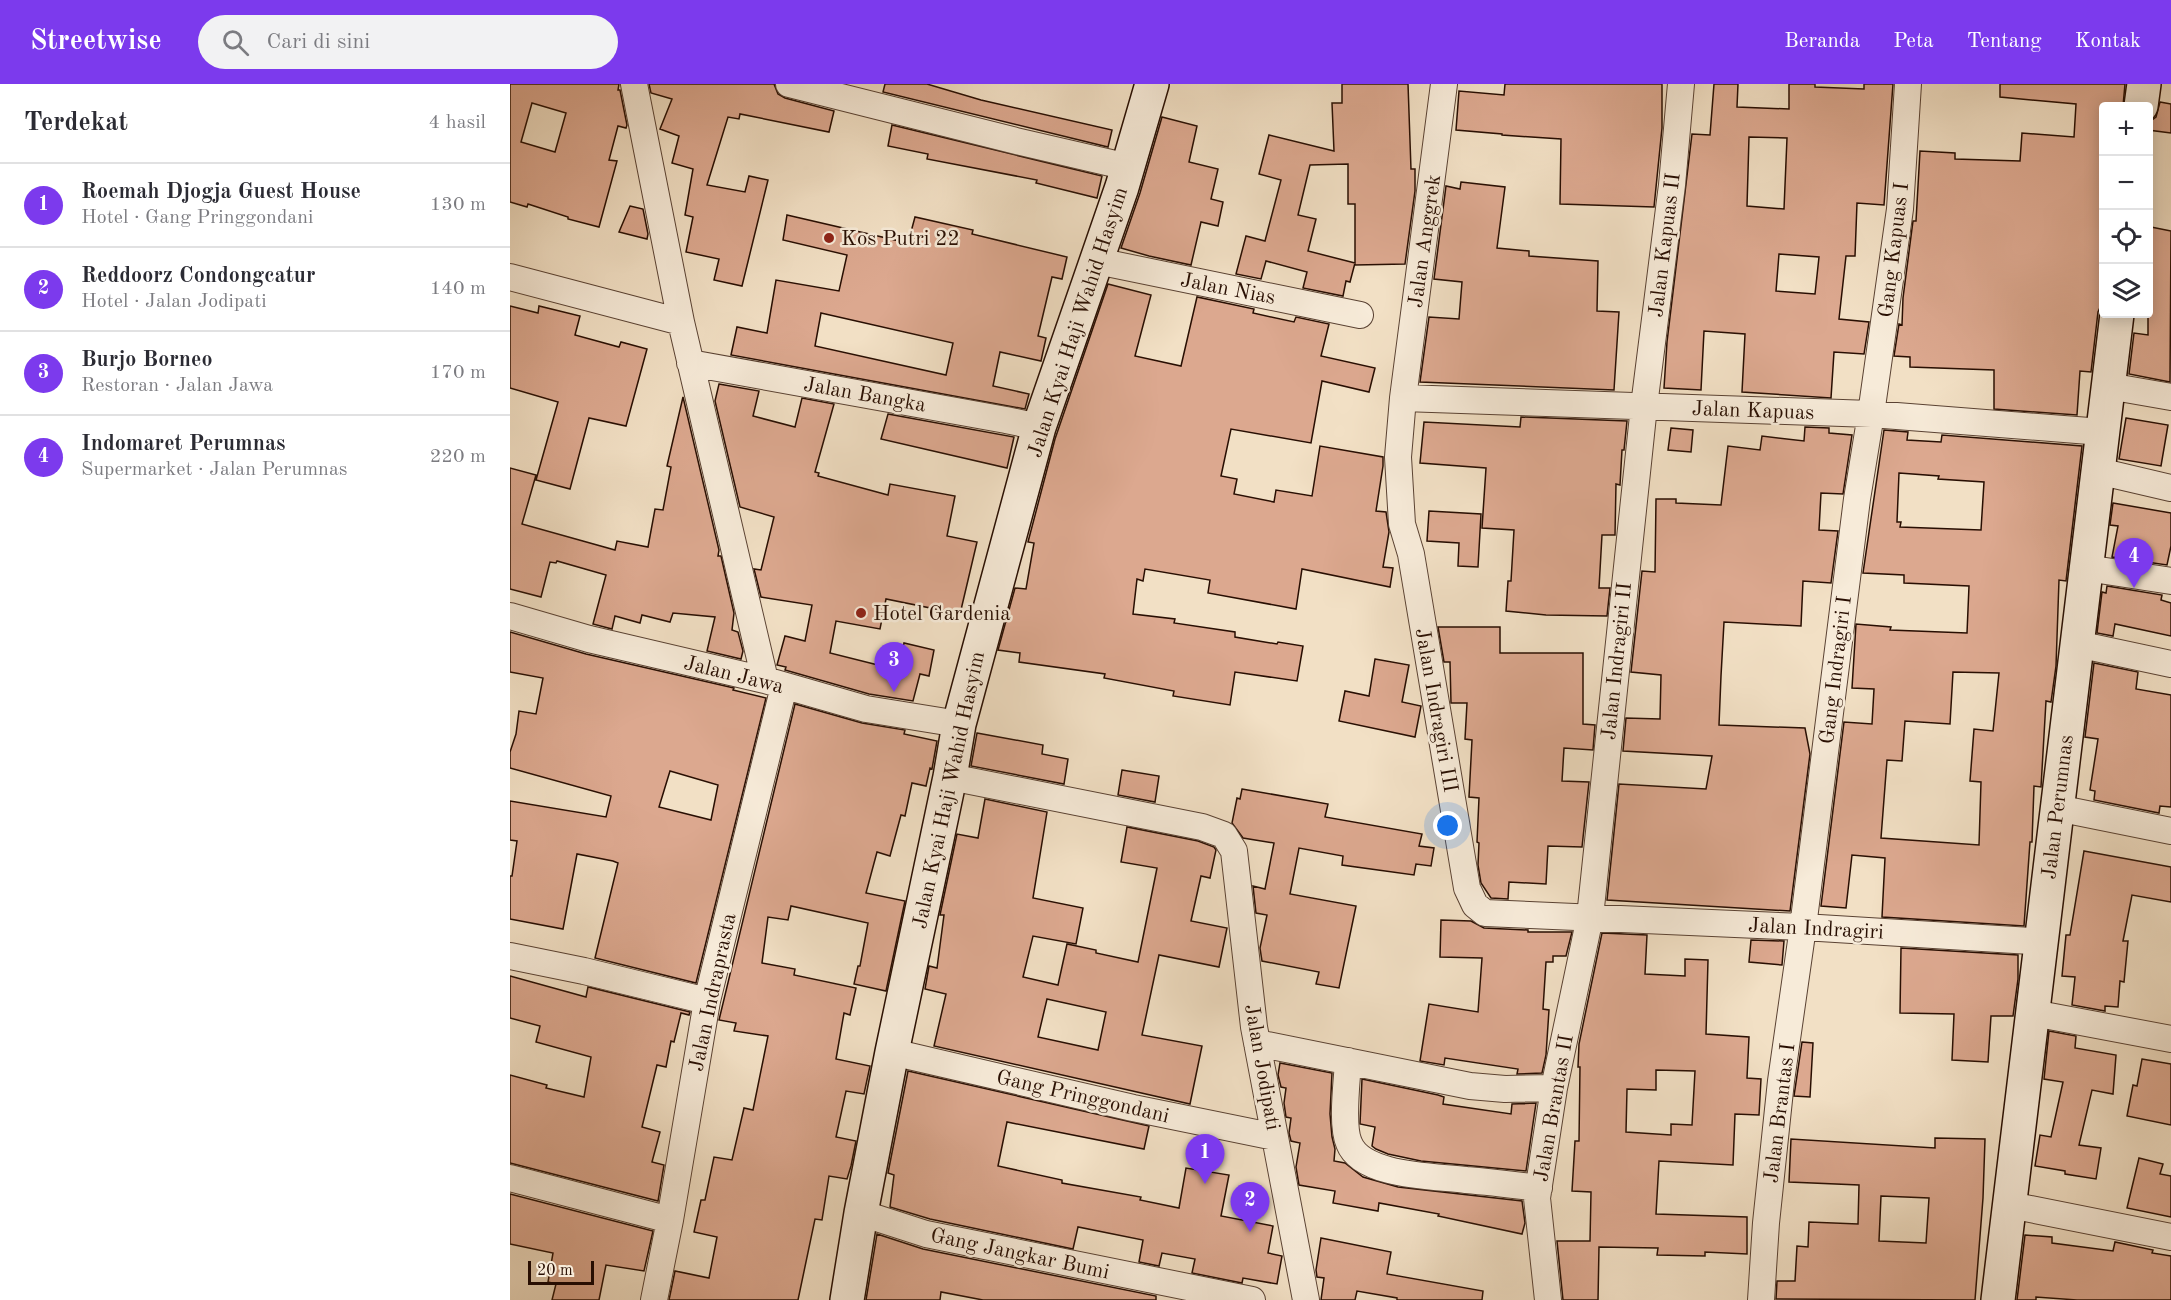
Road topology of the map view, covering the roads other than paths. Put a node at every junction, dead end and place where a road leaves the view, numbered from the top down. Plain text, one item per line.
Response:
1 (634, 84) edge
2 (789, 84) edge
3 (1152, 84) edge
4 (1444, 84) edge
5 (1681, 84) edge
6 (1908, 84) edge
7 (2144, 84) edge
8 (2142, 102) edge
9 (1128, 167) junction
10 (1097, 261) junction
11 (510, 277) edge
12 (1360, 315) dead end
13 (2116, 318) edge
14 (681, 322) junction
15 (690, 363) junction
16 (2108, 386) junction
17 (2171, 397) edge
18 (1403, 398) junction
19 (1644, 406) junction
20 (1871, 414) junction
21 (1039, 427) junction
22 (2102, 432) junction
23 (2098, 471) junction
24 (2171, 488) edge
25 (2086, 568) junction
26 (2171, 581) edge
27 (510, 615) edge
28 (2077, 644) junction
29 (2171, 664) edge
30 (775, 683) junction
31 (959, 724) junction
32 (950, 777) junction
33 (2057, 808) junction
34 (2171, 831) edge
35 (1590, 917) junction
36 (1803, 927) junction
37 (2042, 940) junction
38 (510, 956) edge
39 (707, 1001) junction
40 (2033, 1013) junction
41 (2171, 1039) edge
42 (1257, 1043) junction
43 (892, 1052) junction
44 (1348, 1061) junction
45 (1554, 1089) junction
46 (1275, 1137) junction
47 (510, 1178) edge
48 (1539, 1188) junction
49 (2010, 1205) junction
50 (861, 1213) junction
51 (670, 1220) junction
52 (2171, 1237) edge
53 (654, 1300) edge
54 (847, 1300) edge
55 (1252, 1300) edge
56 (1306, 1300) edge
57 (1548, 1300) edge
58 (1761, 1300) edge
59 (1998, 1300) edge

1 - 14 street
2 - 9 street
3 - 9 main road, Jalan Kyai Haji Wahid Hasyim
4 - 18 street, Jalan Anggrek
5 - 19 street, Jalan Kapuas II
6 - 20 street, Gang Kapuas I
7 - 8 main road
9 - 10 main road, Jalan Kyai Haji Wahid Hasyim
10 - 12 street, Jalan Nias
10 - 21 main road, Jalan Kyai Haji Wahid Hasyim
11 - 14 street
13 - 16 main road, Jalan Perumnas
14 - 15 street
15 - 21 street, Jalan Bangka
15 - 30 street
16 - 17 street
16 - 22 main road, Jalan Perumnas
18 - 19 street, Jalan Kapuas
18 - 35 street, Jalan Indragiri III
19 - 20 street, Jalan Kapuas
19 - 35 street, Jalan Indragiri II
20 - 22 street, Jalan Kapuas
20 - 36 street, Gang Indragiri I
21 - 31 main road, Jalan Kyai Haji Wahid Hasyim
22 - 23 main road, Jalan Perumnas
23 - 24 street
23 - 25 main road, Jalan Perumnas
25 - 26 street
25 - 28 main road, Jalan Perumnas
27 - 30 street, Jalan Jawa
28 - 29 street
28 - 33 main road, Jalan Perumnas
30 - 31 street, Jalan Jawa
30 - 39 street, Jalan Indraprasta
31 - 32 main road, Jalan Kyai Haji Wahid Hasyim
32 - 42 street, Jalan Jodipati
32 - 43 main road, Jalan Kyai Haji Wahid Hasyim
33 - 34 street
33 - 37 main road, Jalan Perumnas
35 - 36 street, Jalan Indragiri
35 - 45 street, Jalan Brantas II
36 - 37 street, Jalan Indragiri
36 - 58 street, Jalan Brantas I
37 - 40 main road, Jalan Perumnas
38 - 39 street
39 - 51 street, Jalan Indraprasta
40 - 41 street
40 - 49 main road, Jalan Perumnas
42 - 44 street
42 - 46 street, Jalan Jodipati
43 - 46 street, Gang Pringgondani
43 - 50 main road, Jalan Kyai Haji Wahid Hasyim
44 - 45 street
44 - 48 street
45 - 48 street, Jalan Brantas II
46 - 56 street, Jalan Jodipati
47 - 51 street
48 - 57 street, Jalan Brantas II
49 - 52 street
49 - 59 main road, Jalan Perumnas
50 - 54 main road, Jalan Kyai Haji Wahid Hasyim
50 - 55 street, Gang Jangkar Bumi
51 - 53 street, Jalan Indraprasta

